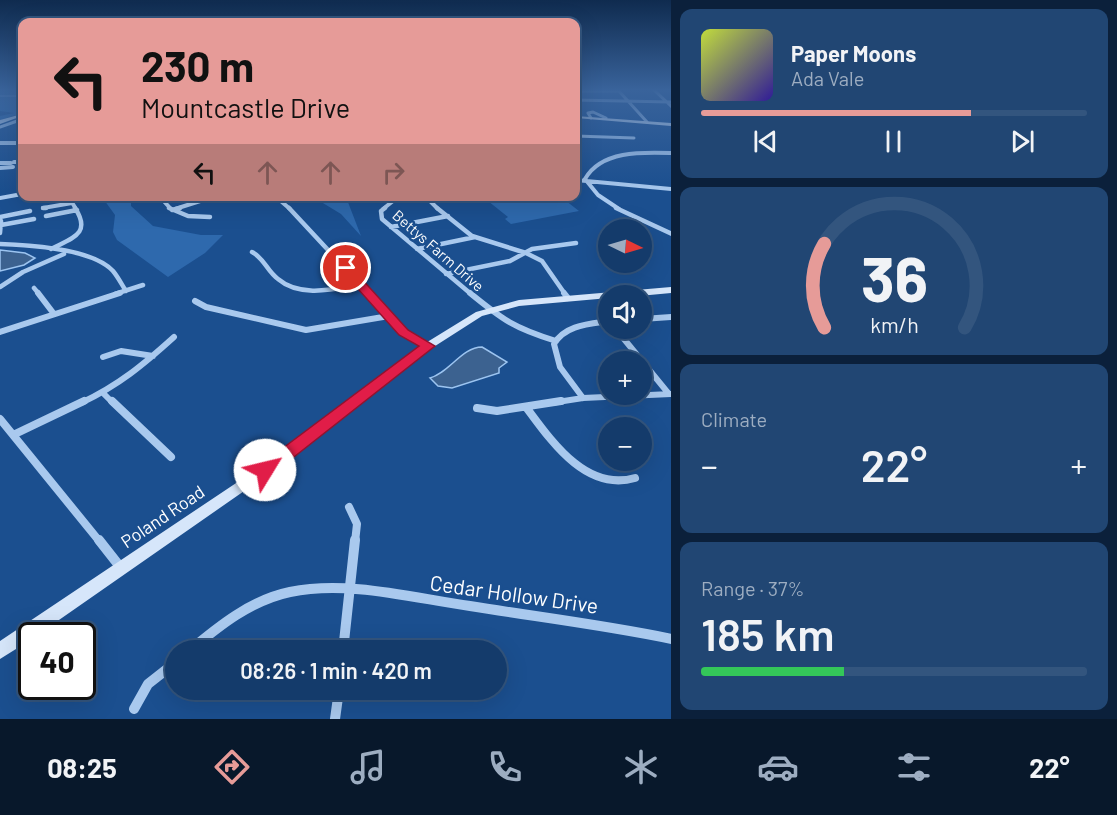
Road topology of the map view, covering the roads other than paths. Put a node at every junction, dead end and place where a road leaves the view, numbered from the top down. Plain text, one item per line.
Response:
1 (580, 136) edge
2 (634, 138) dead end
3 (18, 142) edge
4 (1, 144) edge
5 (671, 153) edge
6 (0, 163) edge
7 (17, 164) edge
8 (0, 168) edge
9 (580, 180) edge
10 (585, 180) junction
11 (671, 189) edge
12 (18, 195) edge
13 (0, 198) edge
14 (163, 201) edge
15 (200, 201) edge
16 (281, 201) edge
17 (394, 201) edge
18 (430, 201) edge
19 (72, 203) joint
20 (43, 208) dead end
21 (77, 210) junction
22 (171, 210) junction
23 (30, 211) dead end
24 (46, 216) dead end
25 (447, 216) junction
26 (0, 217) edge
27 (210, 217) dead end
28 (34, 219) dead end
29 (1, 225) edge
30 (391, 227) junction
31 (0, 233) edge
32 (671, 233) edge
33 (475, 237) junction
34 (576, 243) dead end
35 (0, 244) edge
36 (51, 249) junction
37 (417, 249) junction
38 (252, 252) dead end
39 (525, 253) junction
40 (64, 254) junction
41 (446, 274) junction
42 (143, 285) dead end
43 (361, 285) junction
44 (0, 287) edge
45 (34, 288) dead end
46 (671, 290) edge
47 (126, 291) junction
48 (568, 298) junction
49 (195, 301) dead end
50 (489, 310) junction
51 (54, 314) junction
52 (389, 316) junction
53 (671, 318) edge
54 (652, 319) edge
55 (598, 322) edge
56 (0, 332) edge
57 (174, 337) dead end
58 (624, 339) edge
59 (556, 341) junction
60 (428, 346) junction
61 (153, 356) junction
62 (103, 357) dead end
63 (102, 393) junction
64 (670, 394) edge
65 (583, 399) junction
66 (526, 407) junction
67 (477, 408) dead end
68 (0, 419) edge
69 (13, 435) junction
70 (171, 457) dead end
71 (635, 478) dead end
72 (349, 507) dead end
73 (120, 567) junction
74 (351, 591) junction
75 (671, 639) edge
76 (203, 640) edge
77 (344, 640) edge
78 (0, 651) edge
79 (165, 671) edge
80 (338, 700) edge
81 (134, 709) dead end
82 (335, 719) edge

1 - 2 street
3 - 4 street
5 - 10 street
6 - 7 street
7 - 8 street
9 - 10 street
10 - 11 street
10 - 32 street
12 - 13 street
14 - 22 street
15 - 22 street
16 - 43 street
17 - 30 street, Bettys Farm Drive
18 - 25 street
19 - 20 street
19 - 21 street
21 - 24 street
21 - 36 street
22 - 27 street
23 - 26 street
25 - 30 street
25 - 33 street
26 - 29 street
28 - 29 street
29 - 31 street
30 - 37 street, Bettys Farm Drive
33 - 37 street
33 - 39 street
34 - 39 street
35 - 36 street
36 - 40 street
37 - 41 street, Bettys Farm Drive
38 - 43 street
39 - 41 street
39 - 48 street
40 - 44 street
40 - 47 street
41 - 50 street, Bettys Farm Drive
42 - 47 street
43 - 52 street
45 - 51 street
46 - 48 street, Poland Road
47 - 51 street
48 - 50 street, Poland Road
49 - 52 street
50 - 59 street, Bettys Farm Drive
50 - 60 street, Poland Road
51 - 56 street
52 - 60 street
53 - 54 street
55 - 59 street
57 - 61 street
58 - 64 street
59 - 65 street
60 - 73 street, Poland Road
61 - 62 street
61 - 63 street
63 - 69 street
63 - 70 street
64 - 65 street
65 - 66 street
66 - 67 street
66 - 71 street
68 - 69 street
69 - 73 street
72 - 74 street
73 - 78 street, Poland Road
74 - 75 street, Cedar Hollow Drive
74 - 76 street, Cedar Hollow Drive
74 - 77 street
79 - 81 street
80 - 82 street

